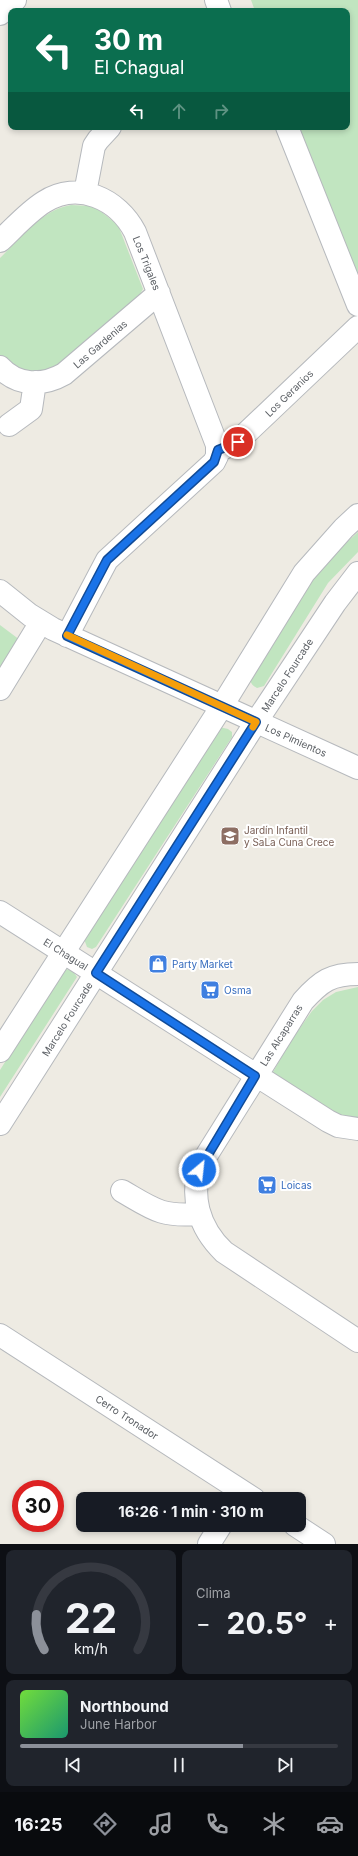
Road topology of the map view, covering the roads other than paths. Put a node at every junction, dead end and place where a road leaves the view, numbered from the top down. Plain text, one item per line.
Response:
1 (15, 0) edge
2 (0, 14) edge
3 (107, 130) edge
4 (288, 130) edge
5 (85, 193) junction
6 (0, 241) edge
7 (159, 293) junction
8 (358, 305) edge
9 (358, 327) edge
10 (0, 367) edge
11 (34, 382) junction
12 (10, 425) dead end
13 (218, 450) junction
14 (358, 515) edge
15 (358, 573) edge
16 (0, 590) edge
17 (41, 622) junction
18 (67, 636) junction
19 (0, 689) edge
20 (222, 706) junction
21 (256, 722) junction
22 (358, 768) edge
23 (0, 912) edge
24 (64, 953) junction
25 (96, 973) junction
26 (358, 974) edge
27 (0, 1051) edge
28 (255, 1076) junction
29 (0, 1124) edge
30 (358, 1129) edge
31 (122, 1191) dead end
32 (198, 1214) junction
33 (0, 1336) edge
34 (358, 1340) edge
35 (239, 1492) edge
36 (217, 1532) edge
37 (306, 1532) edge
38 (209, 1544) edge
39 (324, 1544) edge

1 - 2 street
3 - 5 street
4 - 8 street
5 - 6 street, Los Trigales
5 - 7 street, Los Trigales
7 - 11 street, Las Gardenias
7 - 13 street, Los Trigales
9 - 13 street, Los Geranios
10 - 11 street, Las Gardenias
11 - 12 street
13 - 18 street
14 - 20 street
15 - 21 street, Marcelo Fourcade
16 - 17 street, Los Pimientos
17 - 18 street, Los Pimientos
17 - 19 street
18 - 20 street, Los Pimientos
20 - 21 street, Los Pimientos
20 - 24 street
21 - 22 street, Los Pimientos
21 - 25 street, Marcelo Fourcade
23 - 24 street, El Chagual
24 - 25 street, El Chagual
24 - 27 street
25 - 28 street, El Chagual
25 - 29 street, Marcelo Fourcade
26 - 28 street, Las Alcaparras
28 - 30 street, El Chagual
28 - 32 street, Las Alcaparras
31 - 32 street
32 - 34 street, Las Alcaparras
33 - 35 street, Cerro Tronador
36 - 38 street
37 - 39 street

